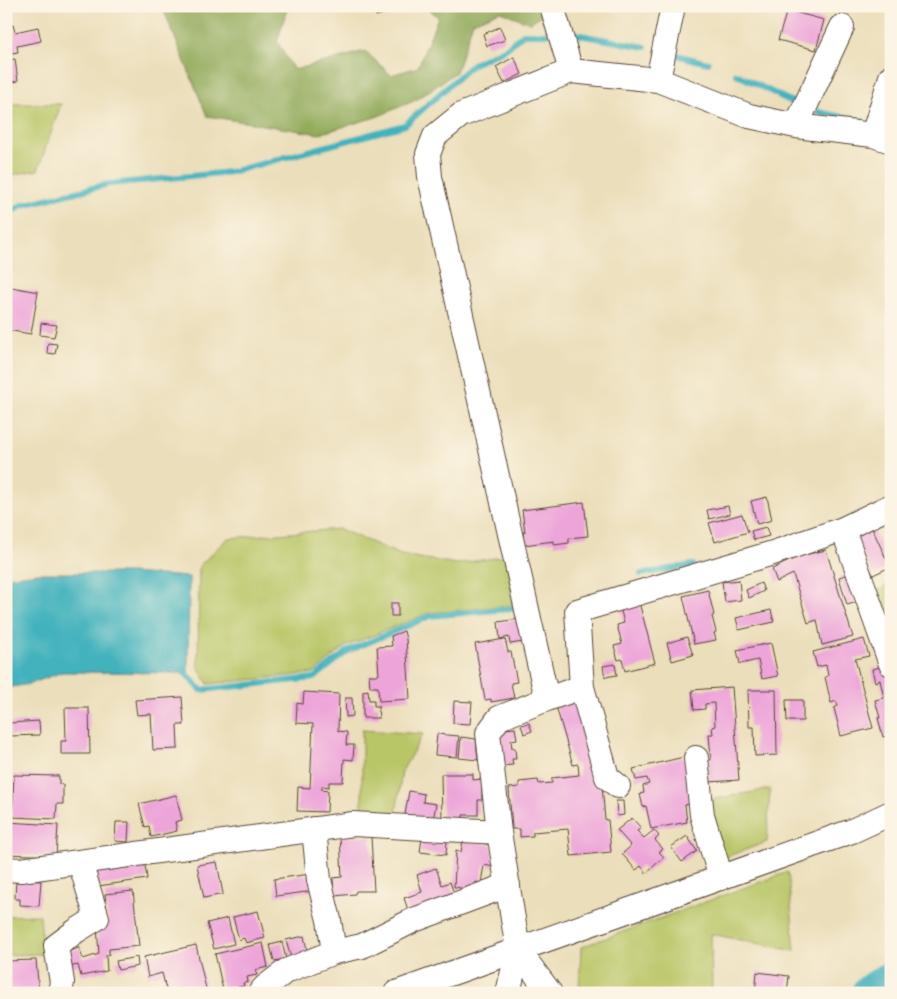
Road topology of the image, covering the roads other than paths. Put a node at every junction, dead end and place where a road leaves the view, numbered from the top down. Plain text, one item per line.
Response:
1 (552, 6) edge
2 (672, 6) edge
3 (842, 27) dead end
4 (571, 71) junction
5 (891, 77) edge
6 (658, 80) junction
7 (796, 126) junction
8 (882, 138) edge
9 (891, 506) edge
10 (843, 529) junction
11 (891, 664) edge
12 (582, 687) junction
13 (547, 699) junction
14 (696, 758) dead end
15 (618, 786) dead end
16 (891, 813) edge
17 (314, 829) junction
18 (499, 832) junction
19 (80, 862) junction
20 (6, 869) edge
21 (721, 878) junction
22 (508, 884) junction
23 (518, 950) junction
24 (334, 952) junction
25 (60, 993) edge
26 (260, 993) edge
27 (396, 993) edge
28 (508, 993) edge
29 (550, 993) edge

1 - 4 street
2 - 6 street
3 - 7 street
4 - 6 street
4 - 13 street
5 - 8 street
6 - 7 street
7 - 8 street
9 - 10 street
10 - 11 street
10 - 12 street
12 - 13 street
12 - 15 street
13 - 18 street
14 - 21 street
16 - 21 street
17 - 18 street
17 - 19 street
17 - 24 street
18 - 22 street
19 - 20 street
19 - 25 street
21 - 23 street
22 - 23 street
22 - 24 street
23 - 27 street
23 - 28 street
23 - 29 street
24 - 26 street

